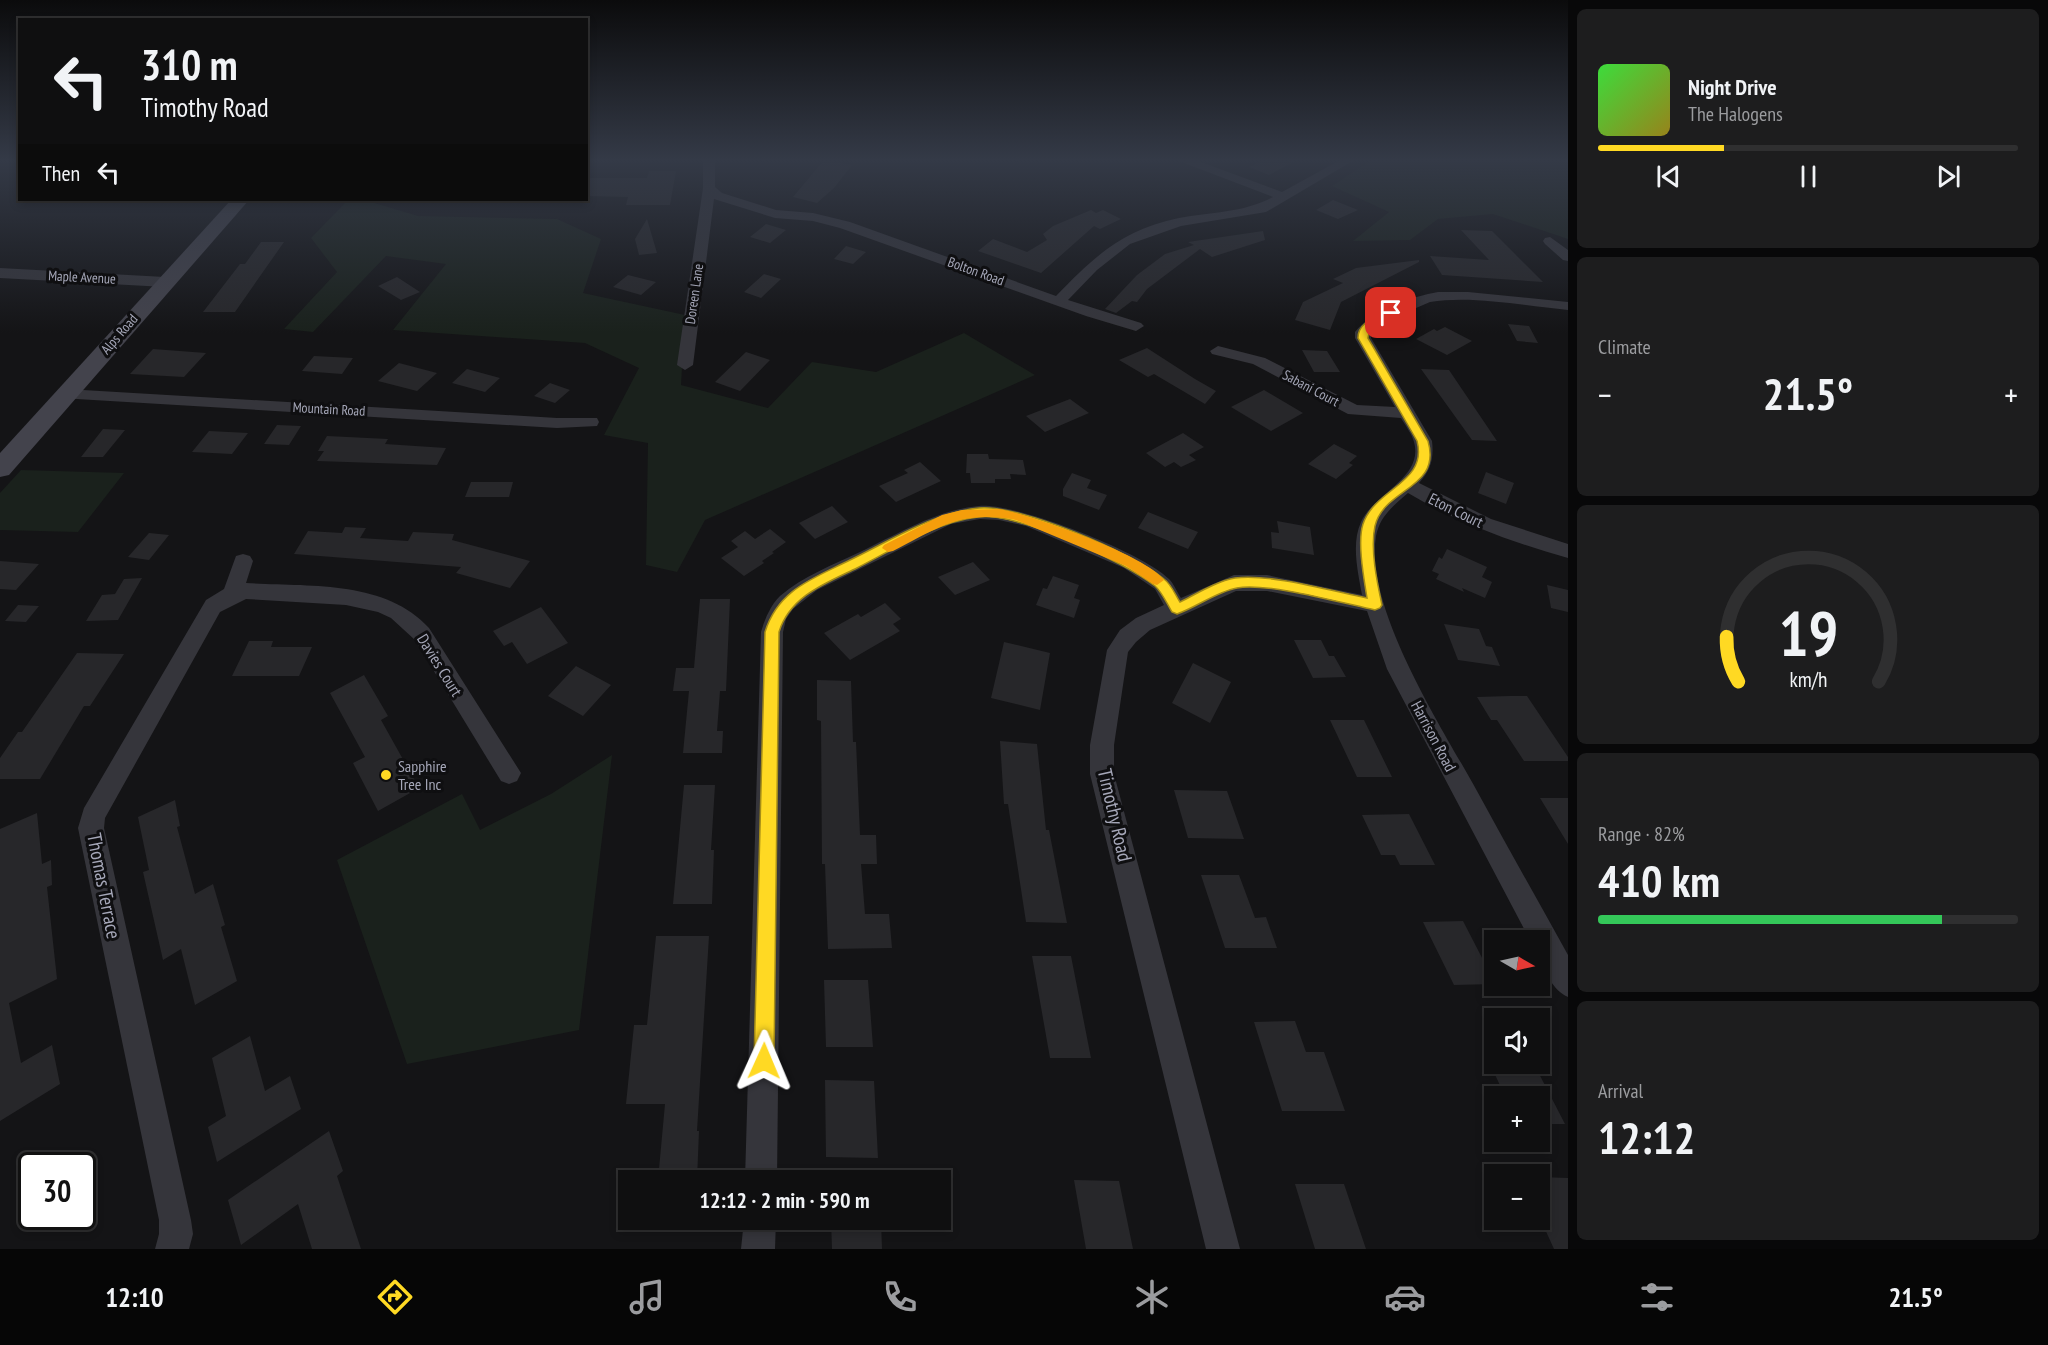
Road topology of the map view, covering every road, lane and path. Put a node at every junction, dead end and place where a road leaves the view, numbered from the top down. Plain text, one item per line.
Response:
1 (224, 217) edge
2 (706, 217) edge
3 (814, 217) edge
4 (1213, 217) edge
5 (1550, 241) dead end
6 (1568, 257) edge
7 (0, 273) edge
8 (165, 282) junction
9 (1059, 301) junction
10 (1568, 306) edge
11 (1136, 326) dead end
12 (1218, 351) dead end
13 (685, 365) dead end
14 (66, 394) junction
15 (1406, 413) junction
16 (591, 422) dead end
17 (0, 470) edge
18 (1406, 484) junction
19 (1568, 551) edge
20 (243, 561) dead end
21 (233, 594) junction
22 (1375, 605) junction
23 (1177, 609) junction
24 (510, 773) dead end
25 (1568, 983) edge
26 (761, 1170) edge
27 (759, 1230) edge
28 (172, 1249) edge
29 (758, 1249) edge
30 (1223, 1249) edge

1 - 8 main road, Alps Road
2 - 13 street, Doreen Lane
3 - 9 street, Bolton Road
4 - 9 street
5 - 6 street
7 - 8 street, Maple Avenue
8 - 14 main road, Alps Road
9 - 11 street, Bolton Road
10 - 15 street
12 - 15 street, Sabani Court
14 - 16 street, Mountain Road
14 - 17 main road, Alps Road
15 - 18 street, Eton Court
18 - 19 street, Eton Court
18 - 22 street, Harrison Road
20 - 21 street
21 - 24 street, Davies Court
21 - 28 street, Thomas Terrace
22 - 23 street, Timothy Road
22 - 25 street, Harrison Road
23 - 26 street
23 - 30 street, Timothy Road
27 - 29 street

